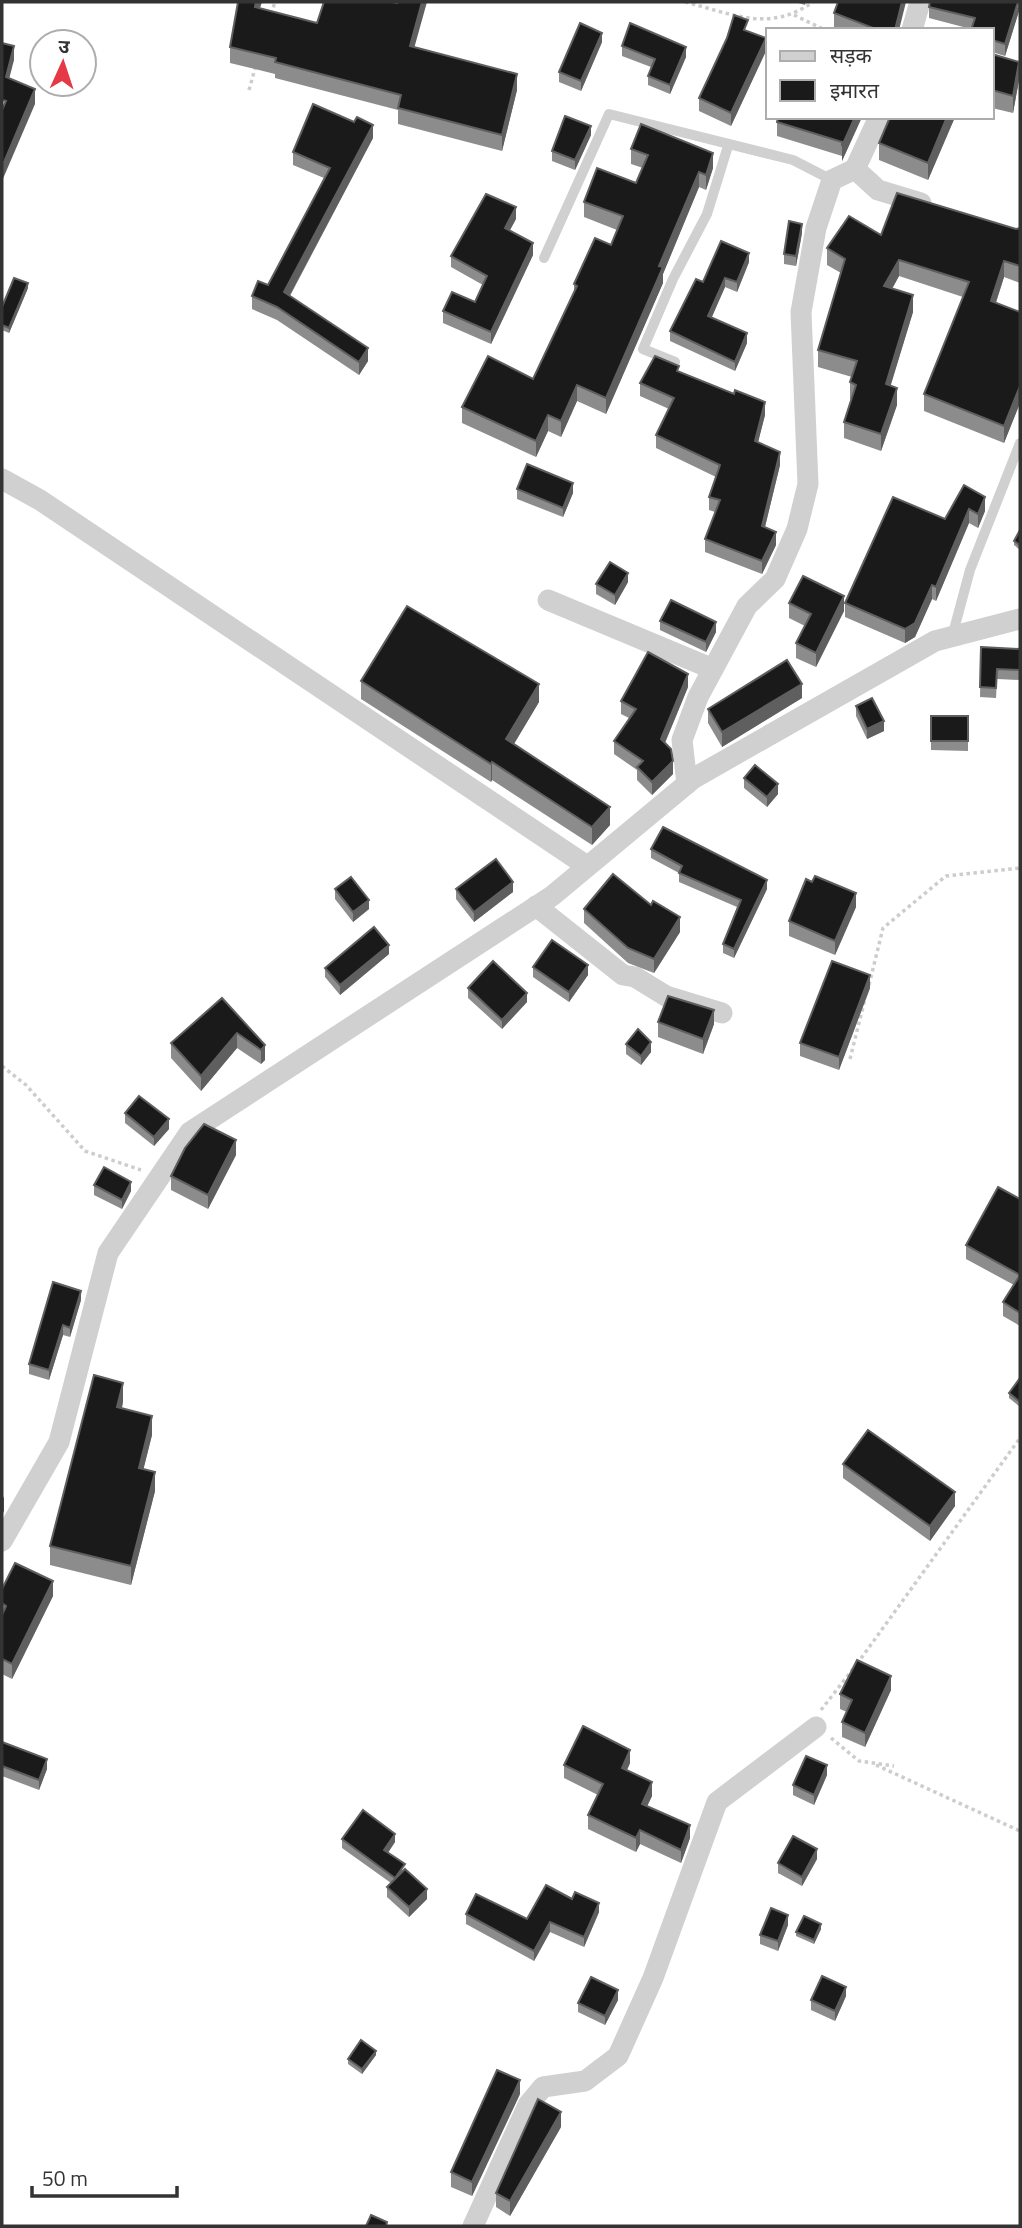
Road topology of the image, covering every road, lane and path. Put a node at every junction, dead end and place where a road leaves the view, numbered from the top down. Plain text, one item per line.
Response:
1 (275, 2) edge
2 (685, 2) edge
3 (813, 2) edge
4 (920, 2) edge
5 (794, 15) junction
6 (268, 27) edge
7 (821, 28) edge
8 (913, 28) edge
9 (260, 52) edge
10 (248, 90) dead end
11 (877, 119) edge
12 (728, 146) junction
13 (855, 169) junction
14 (832, 180) junction
15 (943, 209) edge
16 (544, 258) dead end
17 (675, 362) edge
18 (1020, 443) edge
19 (2, 479) edge
20 (548, 600) dead end
21 (1020, 619) edge
22 (952, 637) junction
23 (713, 669) junction
24 (687, 784) junction
25 (587, 866) junction
26 (1020, 868) edge
27 (536, 906) junction
28 (722, 1013) dead end
29 (850, 1059) dead end
30 (2, 1066) edge
31 (160, 1177) junction
32 (1020, 1438) edge
33 (2, 1541) edge
34 (816, 1727) junction
35 (841, 1749) dead end
36 (894, 1766) dead end
37 (1020, 1831) edge
38 (473, 2226) edge

1 - 6 path
2 - 5 path
3 - 5 path
4 - 8 street
5 - 7 path
9 - 10 path
11 - 13 street
12 - 14 lane
12 - 16 lane
12 - 17 lane
13 - 14 street
13 - 15 street
14 - 23 street
18 - 22 lane
19 - 25 street
20 - 23 street
21 - 22 street
22 - 24 street
23 - 24 street
24 - 25 street
25 - 27 street
26 - 29 path
27 - 28 street
27 - 31 street
30 - 31 path
31 - 33 street
32 - 34 path
34 - 36 path
34 - 38 street
35 - 37 path

